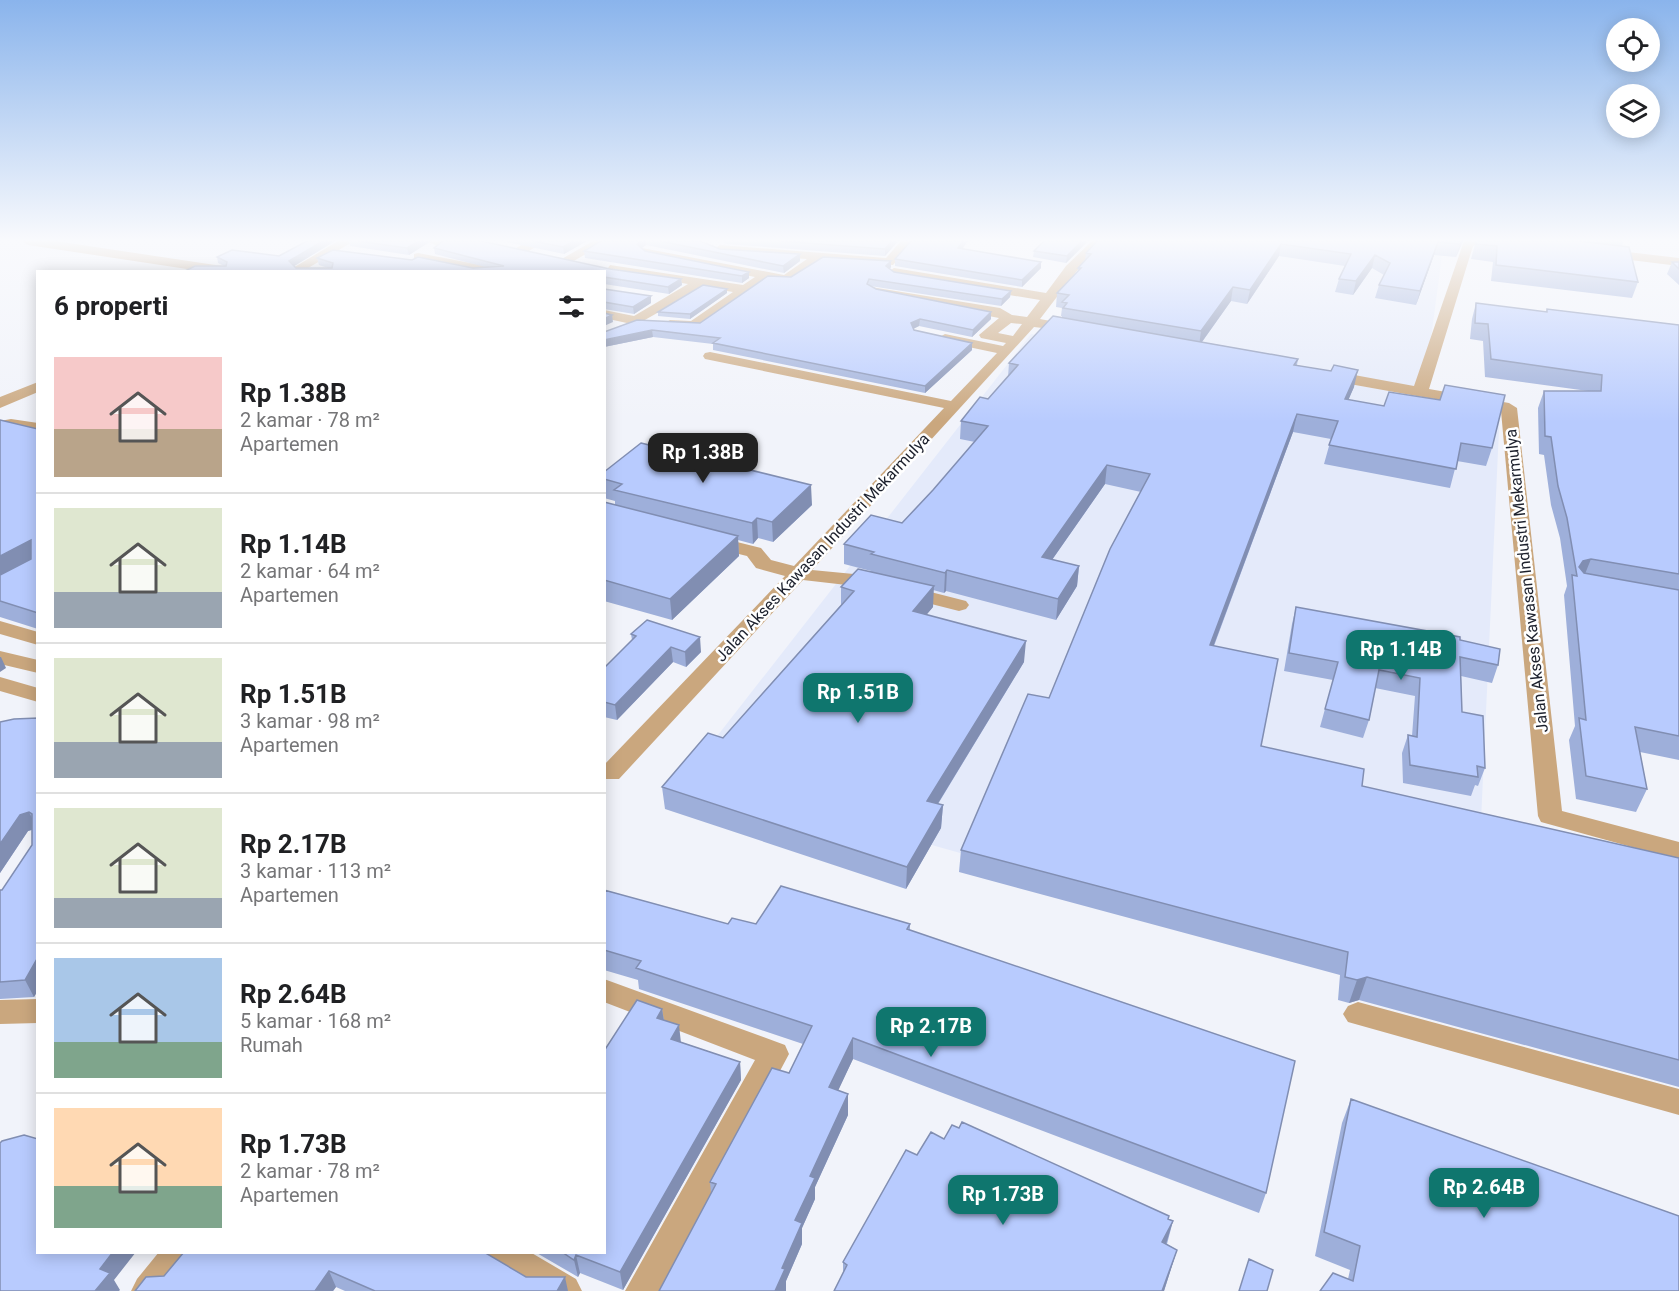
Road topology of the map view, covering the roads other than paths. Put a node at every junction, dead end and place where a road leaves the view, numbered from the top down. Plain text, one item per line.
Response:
1 (668, 301) edge
2 (730, 301) edge
3 (939, 301) edge
4 (1048, 301) edge
5 (1449, 301) edge
6 (606, 314) edge
7 (1008, 318) junction
8 (636, 321) junction
9 (1033, 321) junction
10 (614, 330) edge
11 (1092, 332) edge
12 (930, 334) edge
13 (1012, 345) junction
14 (710, 356) dead end
15 (1315, 373) edge
16 (36, 387) edge
17 (0, 390) edge
18 (1420, 392) junction
19 (21, 394) junction
20 (0, 403) edge
21 (955, 406) junction
22 (0, 426) edge
23 (36, 428) edge
24 (696, 537) edge
25 (798, 574) junction
26 (959, 604) dead end
27 (0, 627) edge
28 (36, 638) edge
29 (0, 657) edge
30 (36, 666) edge
31 (0, 684) edge
32 (36, 694) edge
33 (611, 773) dead end
34 (1679, 851) edge
35 (606, 991) edge
36 (36, 1011) edge
37 (0, 1012) edge
38 (1358, 1014) dead end
39 (1679, 1102) edge
40 (180, 1254) edge
41 (500, 1254) edge
42 (150, 1291) edge
43 (564, 1291) edge
44 (643, 1291) edge

1 - 8 street
2 - 8 street
3 - 7 street
4 - 9 street, Jalan Akses Kawasan Industri Mekarmulya
5 - 18 street
6 - 8 street
7 - 9 street
7 - 13 street
8 - 10 street
9 - 11 street
9 - 13 street, Jalan Akses Kawasan Industri Mekarmulya
12 - 13 street
13 - 21 street, Jalan Akses Kawasan Industri Mekarmulya
14 - 21 street
15 - 18 street, Jalan Akses Kawasan Industri Mekarmulya
16 - 19 street
17 - 19 street
18 - 34 street, Jalan Akses Kawasan Industri Mekarmulya
19 - 20 street
21 - 25 street, Jalan Akses Kawasan Industri Mekarmulya
22 - 23 street
24 - 25 street
25 - 26 street
25 - 33 street, Jalan Akses Kawasan Industri Mekarmulya
27 - 28 street
29 - 30 street
31 - 32 street
35 - 44 street
36 - 37 street
38 - 39 street
40 - 42 street
41 - 43 street

